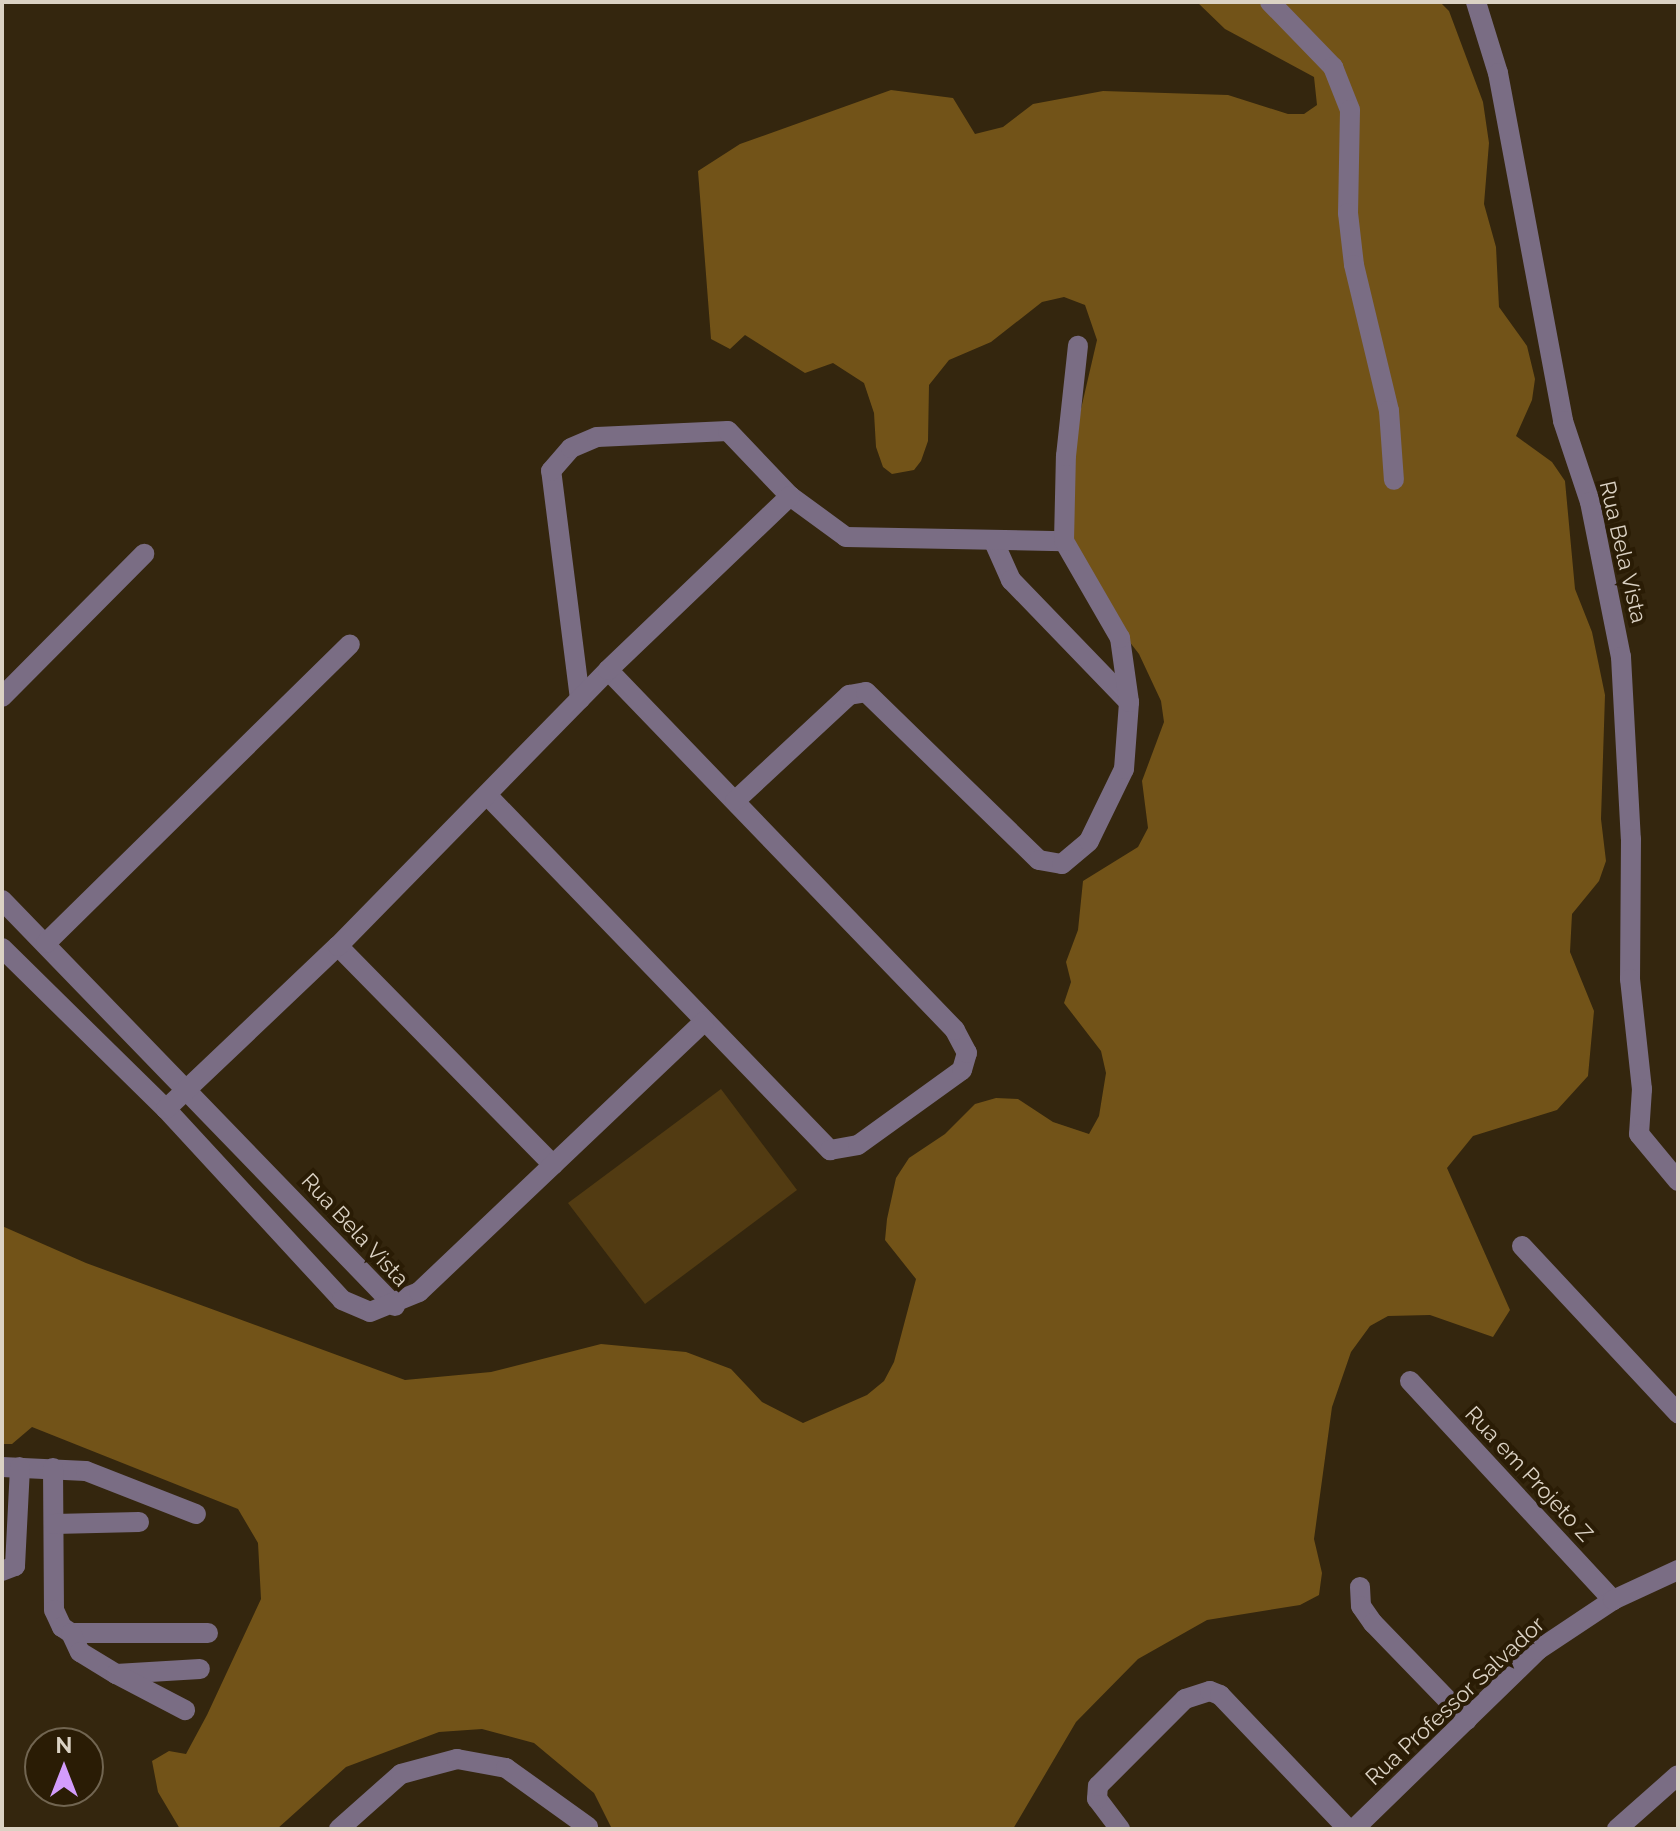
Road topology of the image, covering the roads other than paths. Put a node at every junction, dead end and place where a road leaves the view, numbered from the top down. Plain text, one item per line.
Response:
1 (1270, 2) edge
2 (1476, 2) edge
3 (1078, 346) dead end
4 (1394, 480) dead end
5 (790, 496) junction
6 (1064, 541) junction
7 (994, 542) junction
8 (144, 554) dead end
9 (350, 644) dead end
10 (608, 670) junction
11 (2, 697) edge
12 (580, 699) junction
13 (1129, 702) junction
14 (487, 795) junction
15 (735, 801) junction
16 (2, 900) edge
17 (46, 943) junction
18 (338, 946) junction
19 (2, 948) edge
20 (704, 1022) junction
21 (188, 1088) junction
22 (166, 1109) junction
23 (553, 1165) junction
24 (1678, 1181) edge
25 (1522, 1246) dead end
26 (395, 1306) junction
27 (1410, 1381) dead end
28 (1678, 1413) edge
29 (11, 1467) edge
30 (53, 1468) junction
31 (196, 1514) dead end
32 (139, 1522) dead end
33 (54, 1524) junction
34 (1678, 1570) edge
35 (2, 1571) edge
36 (1360, 1587) dead end
37 (1613, 1600) junction
38 (71, 1633) junction
39 (208, 1633) dead end
40 (200, 1669) dead end
41 (116, 1674) junction
42 (185, 1710) dead end
43 (1467, 1720) junction
44 (1678, 1775) edge
45 (588, 1827) dead end
46 (339, 1829) edge
47 (1120, 1829) edge
48 (1351, 1829) edge
49 (1617, 1829) edge

1 - 4 street
2 - 24 street, Rua Bela Vista
3 - 6 street
5 - 7 street
5 - 10 street
5 - 12 street
6 - 7 street
6 - 13 street
7 - 13 street
8 - 11 street
9 - 17 street
10 - 12 street
10 - 15 street
12 - 14 street
13 - 15 street
14 - 18 street
14 - 20 street
15 - 20 street
16 - 17 street, Rua Bela Vista
17 - 21 street, Rua Bela Vista
18 - 21 street
18 - 23 street
19 - 22 street, Rua Bela Vista
20 - 23 street
21 - 22 street
21 - 26 street, Rua Bela Vista
22 - 26 street, Rua Bela Vista
23 - 26 street
25 - 28 street
27 - 37 street, Rua em Projeto Z
29 - 30 street
29 - 35 street
30 - 31 street
30 - 33 street
32 - 33 street
33 - 38 street
34 - 37 street, Rua Professor Salvador
36 - 43 street
37 - 43 street, Rua Professor Salvador
38 - 39 street
38 - 41 street
40 - 41 street
41 - 42 street
43 - 48 street, Rua Professor Salvador
44 - 49 street
45 - 46 street
47 - 48 street

